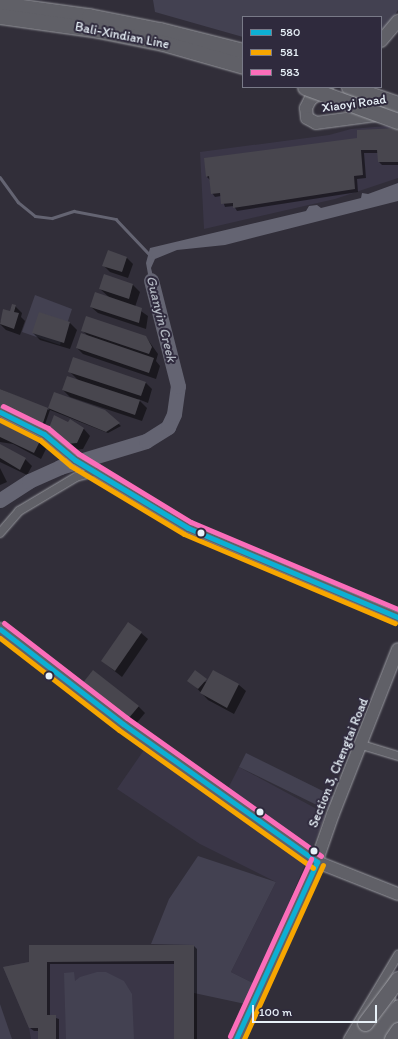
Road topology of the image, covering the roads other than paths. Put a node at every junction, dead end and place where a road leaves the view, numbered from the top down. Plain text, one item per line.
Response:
1 (0, 4) edge
2 (0, 16) edge
3 (398, 21) edge
4 (382, 40) edge
5 (242, 51) edge
6 (242, 66) edge
7 (308, 88) edge
8 (326, 88) edge
9 (352, 88) edge
10 (398, 104) edge
11 (398, 112) edge
12 (398, 121) edge
13 (0, 412) edge
14 (95, 472) junction
15 (0, 533) edge
16 (398, 618) edge
17 (0, 629) edge
18 (398, 649) edge
19 (362, 745) junction
20 (398, 756) edge
21 (317, 862) junction
22 (398, 894) edge
23 (398, 954) edge
24 (398, 978) edge
25 (398, 1007) edge
26 (398, 1029) edge
27 (236, 1039) edge
28 (348, 1039) edge
29 (356, 1039) edge
30 (366, 1039) edge
31 (376, 1039) edge
32 (393, 1039) edge

1 - 5 highway, Bali-Xindian Line
2 - 6 highway, Bali-Xindian Line
3 - 4 street
7 - 12 highway, bridge
8 - 11 street, Xiaoyi Road
9 - 10 highway
13 - 14 street
14 - 15 street
14 - 16 street
17 - 21 street
18 - 19 street, Section 3, Chengtai Road
19 - 20 street
19 - 21 street, Section 3, Chengtai Road
21 - 22 street
21 - 27 street, Section 3, Chengtai Road
23 - 28 street
24 - 29 highway, bridge
24 - 30 street
25 - 31 highway
26 - 32 highway, bridge

